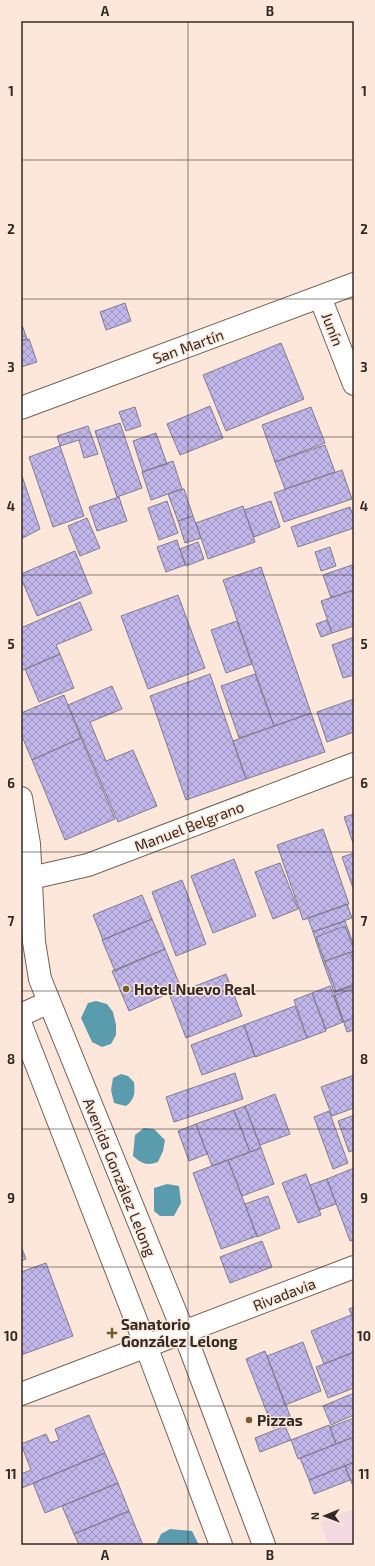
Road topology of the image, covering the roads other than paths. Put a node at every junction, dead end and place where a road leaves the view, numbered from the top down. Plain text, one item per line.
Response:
1 (354, 284) edge
2 (320, 298) junction
3 (354, 384) edge
4 (21, 408) edge
5 (354, 764) edge
6 (21, 798) edge
7 (26, 878) edge
8 (49, 1002) junction
9 (21, 1015) edge
10 (21, 1025) edge
11 (354, 1268) edge
12 (183, 1332) junction
13 (146, 1346) junction
14 (21, 1394) edge
15 (221, 1545) edge
16 (264, 1545) edge

1 - 2 main road, San Martín
2 - 3 main road, Junín
2 - 4 main road, San Martín
5 - 7 main road, Manuel Belgrano
6 - 7 main road, Avenida González Lelong
7 - 8 main road, Avenida González Lelong
8 - 9 main road
8 - 12 main road, Avenida González Lelong
10 - 13 main road
11 - 12 main road, Rivadavia
12 - 13 main road, Rivadavia
12 - 16 main road, Avenida González Lelong
13 - 14 main road, Rivadavia
13 - 15 main road

